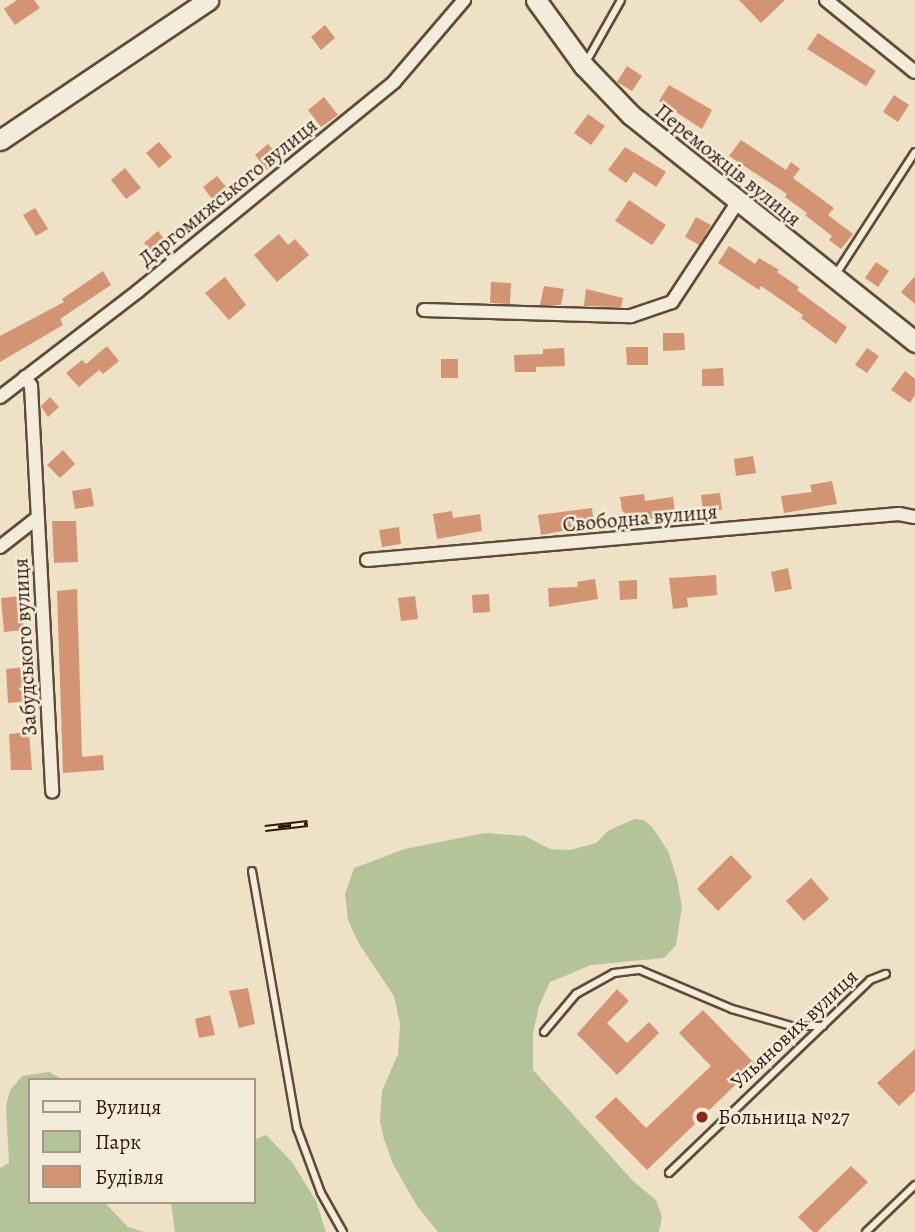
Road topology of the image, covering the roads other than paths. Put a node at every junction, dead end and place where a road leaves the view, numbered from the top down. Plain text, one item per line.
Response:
1 (208, 0) edge
2 (464, 0) edge
3 (536, 0) edge
4 (621, 0) edge
5 (826, 0) edge
6 (584, 66) junction
7 (915, 72) edge
8 (0, 140) edge
9 (915, 152) edge
10 (737, 202) junction
11 (834, 277) junction
12 (424, 310) dead end
13 (915, 342) edge
14 (25, 377) junction
15 (0, 397) edge
16 (915, 517) edge
17 (37, 518) junction
18 (0, 547) edge
19 (367, 560) dead end
20 (52, 791) dead end
21 (252, 871) dead end
22 (886, 974) dead end
23 (823, 1026) junction
24 (544, 1032) dead end
25 (669, 1173) dead end
26 (915, 1185) edge
27 (343, 1232) edge
28 (866, 1232) edge

1 - 8 main road
2 - 14 street, Даргомижського вулиця
3 - 6 main road, Переможців вулиця
4 - 6 lane
5 - 7 street
6 - 10 main road, Переможців вулиця
9 - 11 lane
10 - 11 main road, Переможців вулиця
10 - 12 street
11 - 13 main road, Переможців вулиця
14 - 15 street, Даргомижського вулиця
14 - 17 street, Забудського вулиця
16 - 19 street, Свободна вулиця
17 - 18 street
17 - 20 street, Забудського вулиця
21 - 27 lane
22 - 23 lane, Ульянових вулиця
23 - 24 lane
23 - 25 lane, Ульянових вулиця
26 - 28 lane

